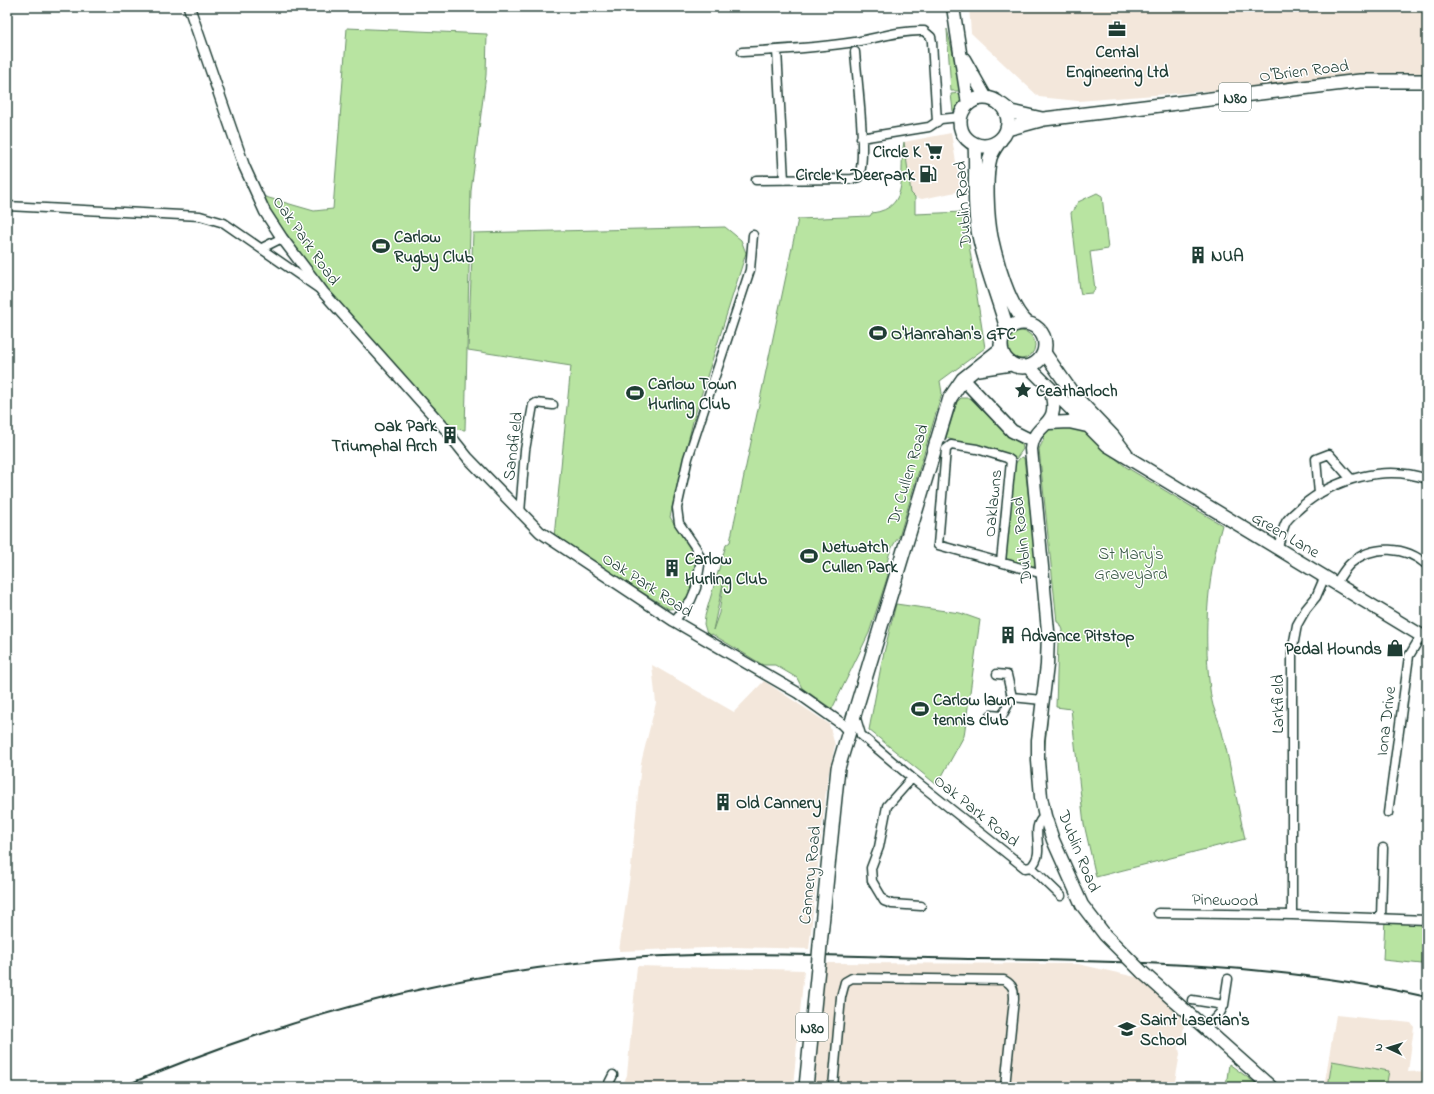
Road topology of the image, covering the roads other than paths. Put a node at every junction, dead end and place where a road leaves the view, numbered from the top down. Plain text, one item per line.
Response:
1 (189, 7) edge
2 (953, 7) edge
3 (777, 50) junction
4 (742, 52) dead end
5 (854, 52) dead end
6 (961, 53) junction
7 (1427, 80) edge
8 (986, 98) junction
9 (1000, 103) junction
10 (968, 104) junction
11 (960, 118) junction
12 (1044, 119) junction
13 (936, 122) junction
14 (1004, 134) junction
15 (861, 138) junction
16 (976, 144) junction
17 (756, 180) dead end
18 (784, 180) junction
19 (7, 206) edge
20 (753, 235) dead end
21 (282, 238) junction
22 (262, 248) junction
23 (323, 292) junction
24 (1027, 323) junction
25 (1007, 329) junction
26 (1001, 349) junction
27 (1044, 352) junction
28 (1011, 364) junction
29 (1029, 367) junction
30 (978, 369) junction
31 (963, 379) junction
32 (1050, 389) junction
33 (1074, 395) junction
34 (1065, 404) junction
35 (553, 405) dead end
36 (1050, 422) junction
37 (1087, 426) junction
38 (1032, 441) junction
39 (1129, 457) junction
40 (1427, 479) edge
41 (1350, 480) junction
42 (1319, 494) junction
43 (520, 513) junction
44 (1277, 548) junction
45 (1001, 562) junction
46 (1427, 565) edge
47 (1043, 574) junction
48 (1325, 576) junction
49 (1336, 583) junction
50 (674, 621) junction
51 (1424, 638) edge
52 (997, 674) dead end
53 (1012, 697) junction
54 (1042, 700) junction
55 (991, 715) dead end
56 (852, 735) junction
57 (912, 778) junction
58 (1388, 813) dead end
59 (1045, 816) junction
60 (1383, 848) dead end
61 (1031, 867) junction
62 (1061, 896) dead end
63 (921, 906) dead end
64 (1158, 913) dead end
65 (1292, 915) junction
66 (1381, 918) junction
67 (1427, 920) edge
68 (1228, 979) dead end
69 (1192, 1000) dead end
70 (1224, 1005) junction
71 (1205, 1029) junction
72 (613, 1075) dead end
73 (607, 1087) edge
74 (806, 1087) edge
75 (833, 1087) edge
76 (1005, 1087) edge
77 (1271, 1087) edge

1 - 21 street, Oak Park Road
2 - 6 main road
3 - 4 street
3 - 13 street
3 - 18 street
5 - 15 street
6 - 8 main road
6 - 10 main road
7 - 12 main road, O'Brien Road / N80
8 - 9 main road, N80
8 - 10 main road
9 - 12 main road, O'Brien Road / N80
9 - 14 main road
10 - 11 main road
11 - 13 street
11 - 16 main road
12 - 14 main road, O'Brien Road / N80
13 - 15 street
14 - 16 main road, N80
14 - 24 main road, Dublin Road
15 - 18 street
16 - 25 main road, Dublin Road
17 - 18 street
19 - 22 street
20 - 50 street
21 - 22 street
21 - 23 street, Oak Park Road
22 - 23 street
23 - 43 street, Oak Park Road
24 - 25 main road
24 - 27 main road
25 - 26 main road
26 - 28 main road
26 - 30 main road, N80
27 - 29 main road
27 - 33 main road
28 - 29 main road, N80
28 - 30 main road, N80
29 - 32 main road
30 - 31 main road, Dr Cullen Road / N80
31 - 38 main road
31 - 56 main road, Dr Cullen Road / N80
32 - 34 main road
32 - 36 main road
33 - 34 main road
33 - 39 main road
34 - 36 main road
34 - 37 main road
35 - 43 street, Sandfield
36 - 37 main road
36 - 38 main road
37 - 39 main road
38 - 47 main road, Dublin Road
39 - 44 main road, Green Lane
40 - 41 street
41 - 42 street
41 - 42 street
42 - 44 street
43 - 50 street, Oak Park Road
44 - 48 main road, Green Lane
45 - 45 street, Oaklawns
45 - 47 street, Oaklawns
46 - 49 street
47 - 54 main road, Dublin Road
48 - 49 main road, Green Lane
48 - 65 street, Larkfield
49 - 51 main road, Green Lane
50 - 56 street, Oak Park Road
51 - 58 street, Iona Drive
52 - 53 street
53 - 54 street
53 - 55 street
54 - 59 main road, Dublin Road
56 - 57 street, Oak Park Road
56 - 74 main road, Cannery Road / N80, bridge
57 - 61 street, Oak Park Road
57 - 63 street
59 - 61 street, Oak Park Road
59 - 71 main road, Dublin Road, bridge
60 - 66 street
61 - 62 street
64 - 65 street, Pinewood
65 - 66 street, Pinewood
66 - 67 street, Pinewood
68 - 70 street
69 - 70 street
70 - 71 street
71 - 77 main road, Dublin Road
72 - 73 street
75 - 76 street

